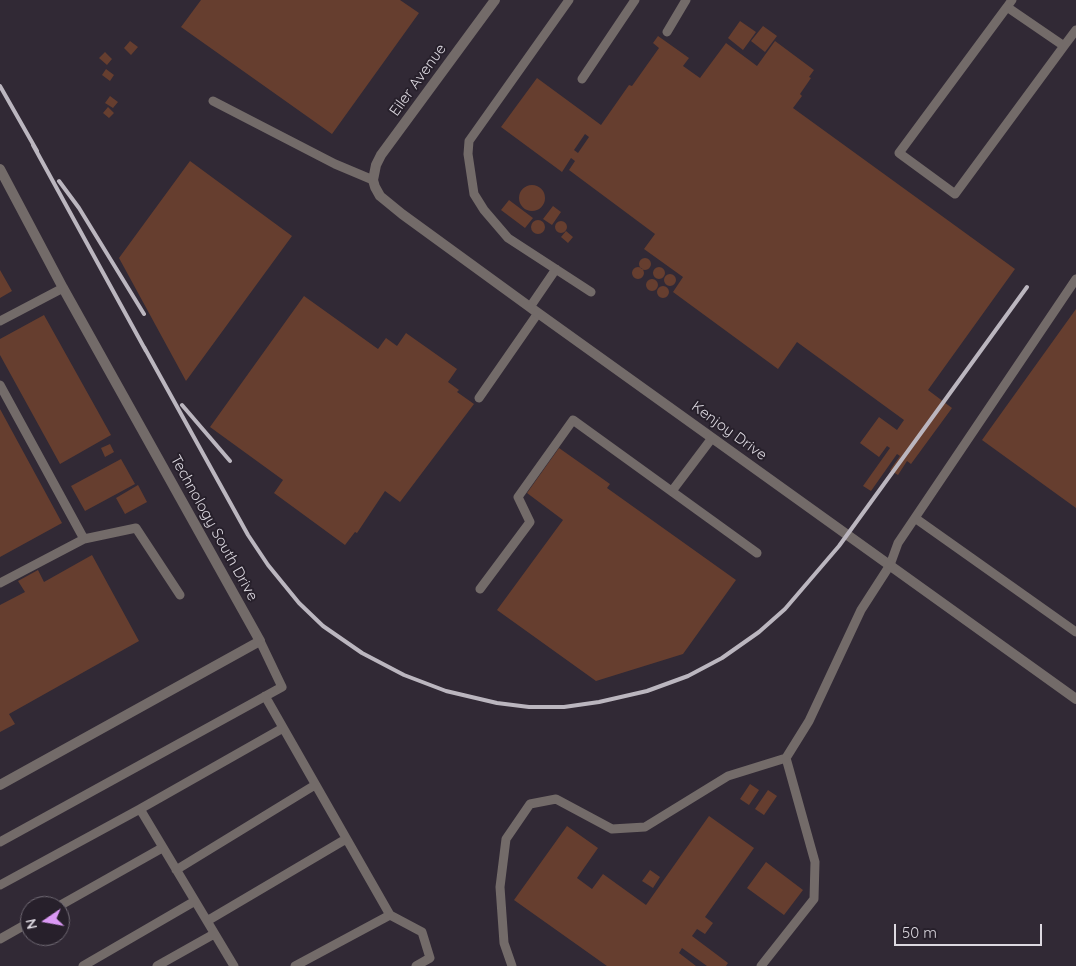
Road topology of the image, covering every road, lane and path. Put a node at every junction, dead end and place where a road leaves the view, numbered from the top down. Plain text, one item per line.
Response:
1 (495, 0) edge
2 (568, 0) edge
3 (635, 0) edge
4 (686, 0) edge
5 (1010, 3) edge
6 (1076, 30) edge
7 (667, 32) dead end
8 (1064, 46) junction
9 (582, 79) dead end
10 (213, 102) dead end
11 (0, 169) edge
12 (373, 180) junction
13 (556, 269) junction
14 (1076, 279) edge
15 (63, 288) junction
16 (591, 292) dead end
17 (534, 310) junction
18 (0, 321) edge
19 (0, 385) edge
20 (479, 398) dead end
21 (712, 438) junction
22 (672, 491) junction
23 (915, 518) junction
24 (84, 539) junction
25 (757, 553) dead end
26 (890, 565) junction
27 (0, 583) edge
28 (480, 589) dead end
29 (180, 595) dead end
30 (1076, 632) edge
31 (260, 641) junction
32 (265, 696) junction
33 (1076, 700) edge
34 (283, 728) junction
35 (786, 758) junction
36 (0, 785) edge
37 (316, 785) junction
38 (140, 809) junction
39 (346, 839) junction
40 (0, 842) edge
41 (162, 848) junction
42 (176, 870) junction
43 (0, 886) edge
44 (70, 900) edge
45 (194, 901) junction
46 (390, 915) junction
47 (206, 921) junction
48 (20, 928) edge
49 (214, 934) junction
50 (0, 939) edge
51 (83, 966) edge
52 (157, 966) edge
53 (234, 966) edge
54 (295, 966) edge
55 (416, 966) edge
56 (512, 966) edge
57 (761, 966) edge

1 - 12 street, Eiler Avenue
2 - 13 lane
3 - 9 lane
4 - 7 lane
5 - 8 lane
5 - 8 lane
6 - 8 lane
10 - 12 lane
11 - 15 street, Technology South Drive
12 - 17 street, Kenjoy Drive
13 - 16 lane
13 - 17 lane
14 - 23 lane
15 - 18 lane
15 - 31 street, Technology South Drive
17 - 20 lane
17 - 21 street, Kenjoy Drive
19 - 24 lane
21 - 22 lane
21 - 26 street, Kenjoy Drive
22 - 25 lane
22 - 28 lane
23 - 26 lane
23 - 30 lane
24 - 27 lane
24 - 29 lane
26 - 33 street, Kenjoy Drive
26 - 35 lane
31 - 32 lane
31 - 36 street
32 - 34 lane
32 - 40 lane
34 - 37 lane
34 - 38 lane
35 - 56 lane
35 - 57 lane
37 - 39 lane
37 - 42 lane
38 - 41 lane
38 - 43 lane
39 - 46 lane
39 - 47 lane
41 - 42 lane
41 - 44 lane
42 - 45 lane
45 - 47 lane
45 - 51 lane
46 - 54 lane
46 - 55 lane
47 - 49 lane
48 - 50 lane
49 - 52 lane
49 - 53 lane

